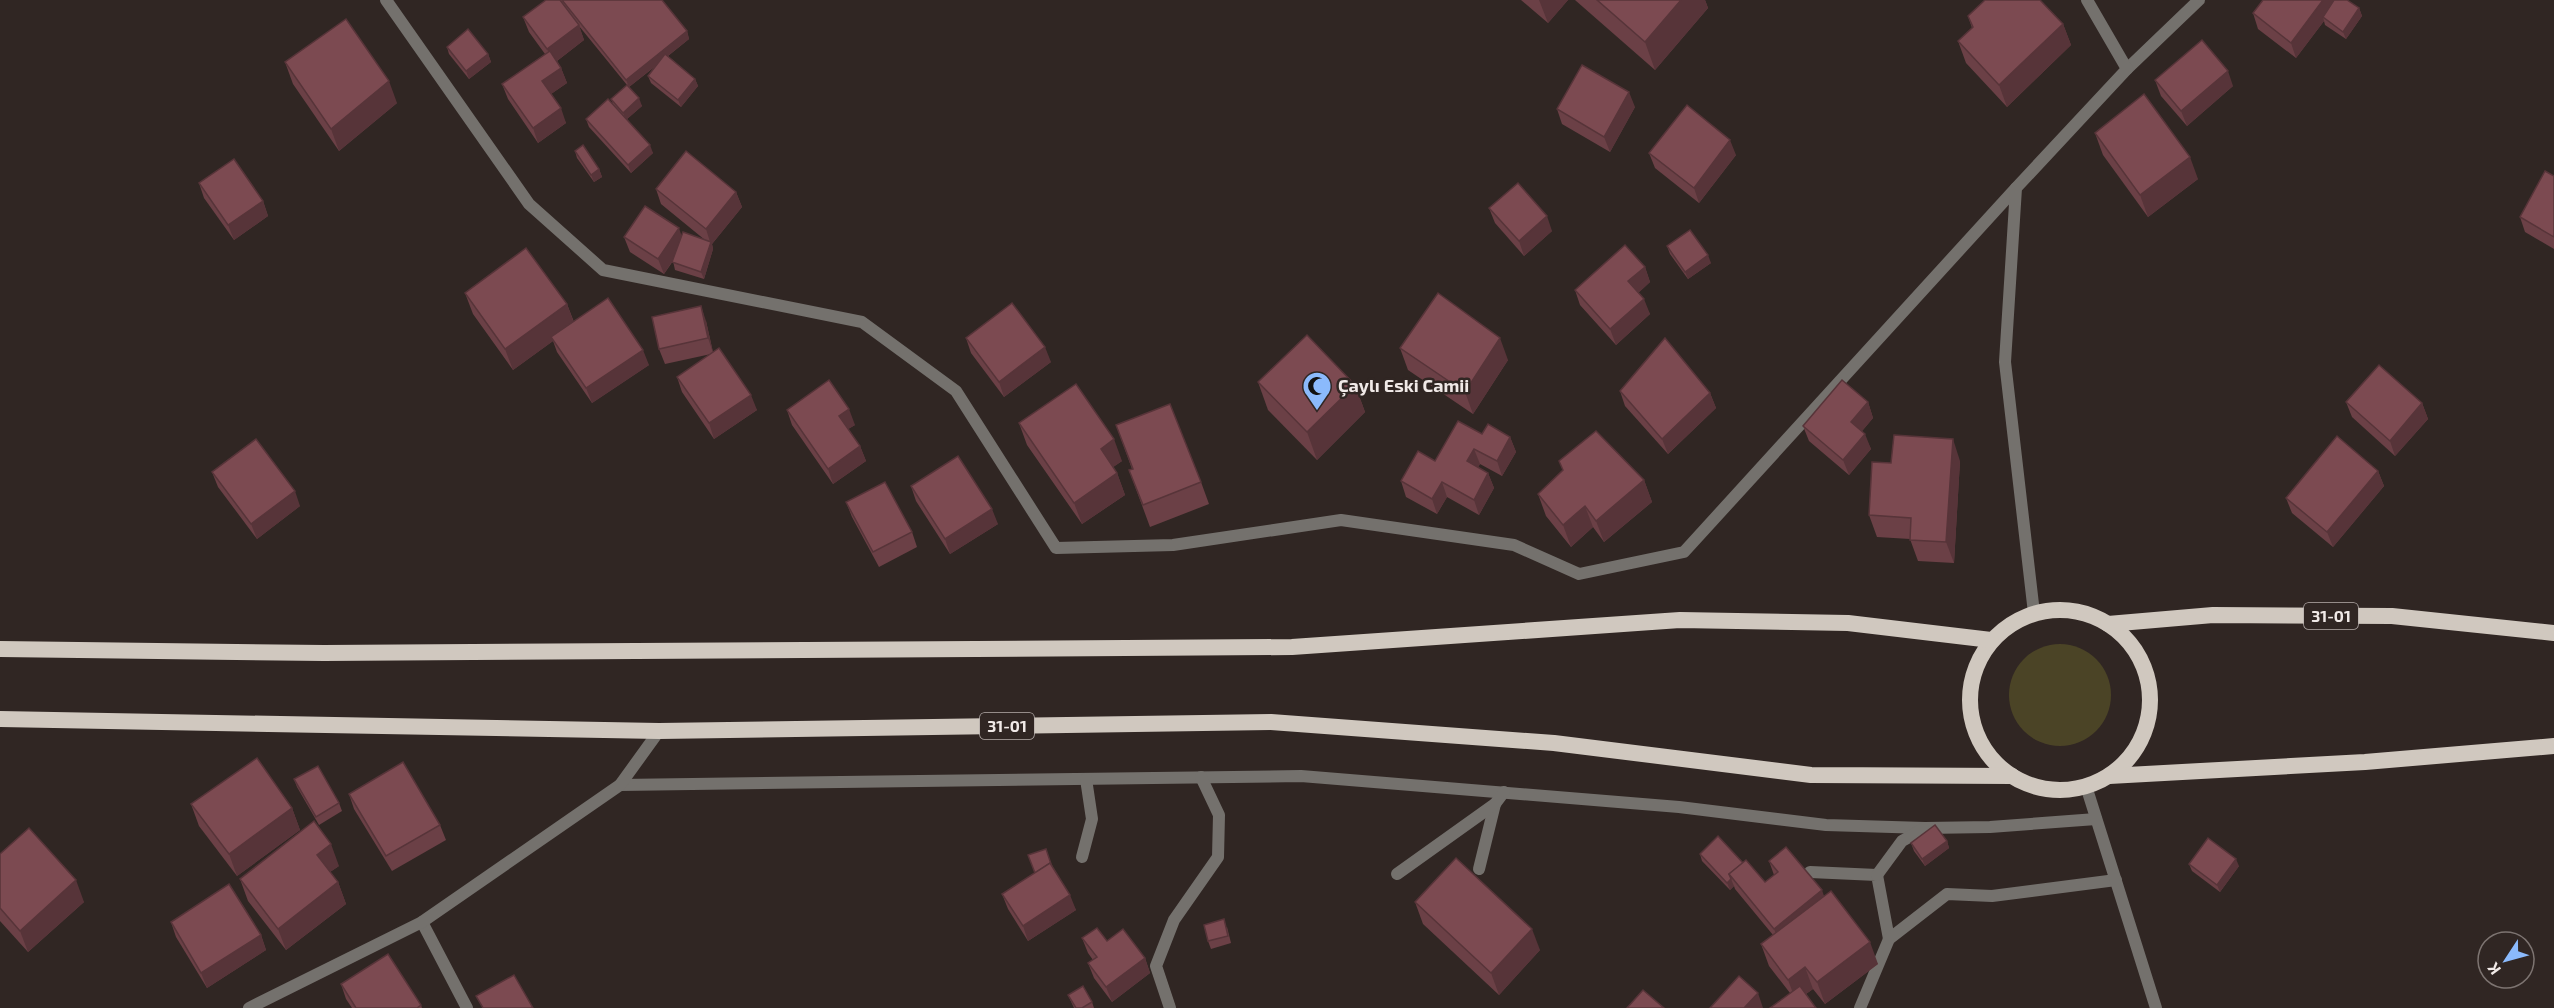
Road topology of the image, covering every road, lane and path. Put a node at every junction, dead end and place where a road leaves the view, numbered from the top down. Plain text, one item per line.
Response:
1 (386, 0) edge
2 (2087, 0) edge
3 (2199, 0) edge
4 (2127, 69) junction
5 (2016, 188) junction
6 (2034, 613) junction
7 (2108, 624) junction
8 (2554, 633) edge
9 (1992, 640) junction
10 (0, 649) edge
11 (0, 719) edge
12 (659, 730) junction
13 (2554, 746) edge
14 (2012, 776) junction
15 (2109, 776) junction
16 (1201, 777) junction
17 (1086, 779) junction
18 (620, 785) junction
19 (2086, 786) junction
20 (1504, 792) junction
21 (1495, 804) junction
22 (2096, 819) junction
23 (1925, 828) junction
24 (1083, 857) dead end
25 (1479, 869) dead end
26 (1810, 872) edge
27 (1397, 874) dead end
28 (1877, 875) junction
29 (2115, 880) junction
30 (422, 922) junction
31 (1889, 939) junction
32 (249, 1008) edge
33 (467, 1008) edge
34 (1170, 1008) edge
35 (1860, 1008) edge
36 (2156, 1008) edge

1 - 5 street
2 - 4 street
3 - 4 street
4 - 5 street
5 - 6 street
6 - 7 highway
6 - 9 highway
7 - 8 highway, 31-01
7 - 15 highway
9 - 10 highway
9 - 14 highway
11 - 12 highway, 31-01
12 - 14 highway, 31-01
12 - 18 street
13 - 15 highway
14 - 19 highway
15 - 19 highway
16 - 17 street
16 - 20 street
16 - 34 street
17 - 18 street
17 - 24 street
18 - 30 street
19 - 22 street
20 - 21 street
20 - 23 street
21 - 25 street
21 - 27 street
22 - 23 street
22 - 29 street
23 - 28 street
26 - 28 street
28 - 31 street
29 - 31 street
29 - 36 street
30 - 32 street
30 - 33 street
31 - 35 street

